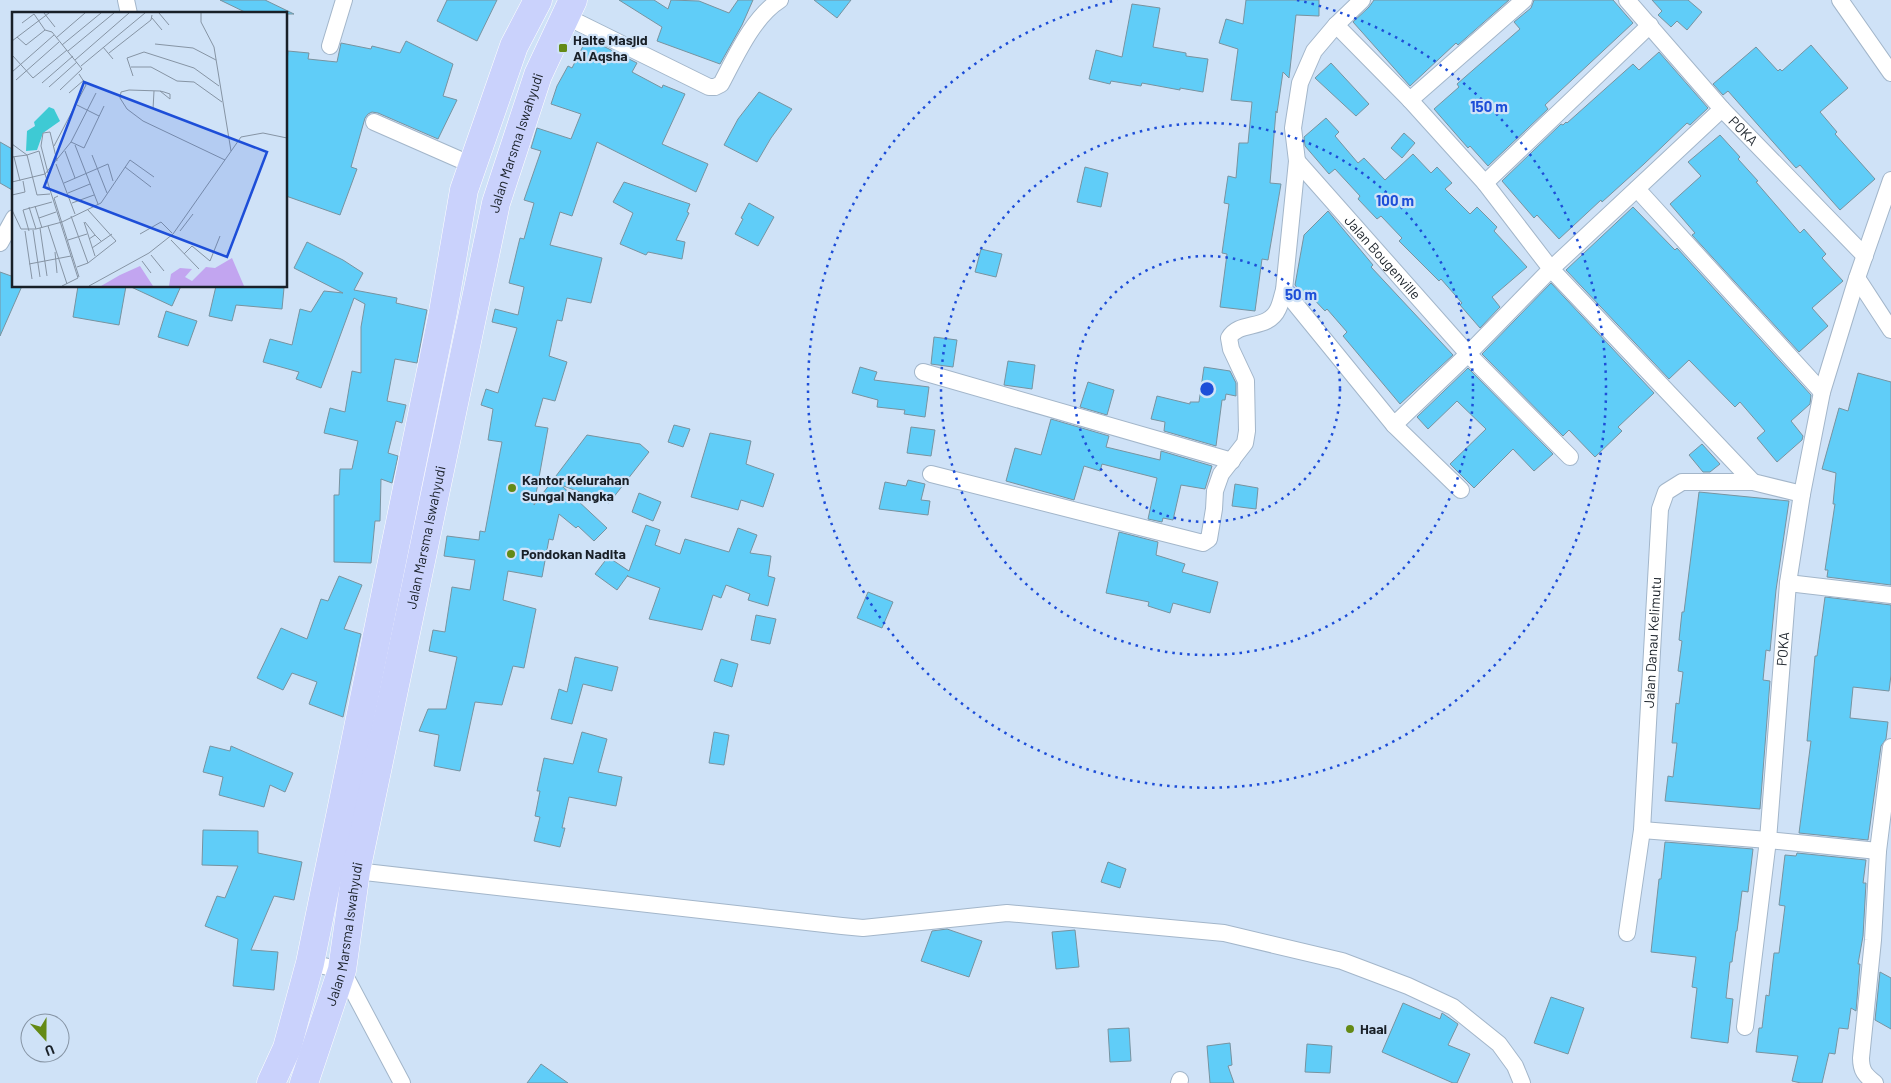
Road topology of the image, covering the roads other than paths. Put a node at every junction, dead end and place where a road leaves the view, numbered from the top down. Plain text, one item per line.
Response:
1 (344, 0) edge
2 (538, 0) edge
3 (780, 0) edge
4 (1362, 0) edge
5 (1524, 0) edge
6 (1628, 0) edge
7 (1840, 0) edge
8 (569, 8) edge
9 (1336, 25) junction
10 (1650, 25) junction
11 (330, 46) dead end
12 (1891, 73) edge
13 (1410, 100) junction
14 (1722, 109) junction
15 (374, 122) dead end
16 (1297, 160) junction
17 (472, 165) junction
18 (1891, 180) edge
19 (1485, 183) junction
20 (1637, 189) junction
21 (12, 222) edge
22 (0, 243) edge
23 (1864, 256) junction
24 (1551, 269) junction
25 (1857, 278) junction
26 (1284, 290) junction
27 (1891, 330) edge
28 (1468, 354) junction
29 (923, 372) dead end
30 (1822, 392) junction
31 (1394, 425) junction
32 (1570, 457) dead end
33 (1232, 461) junction
34 (931, 474) dead end
35 (1753, 482) junction
36 (1461, 490) dead end
37 (1802, 494) junction
38 (1788, 583) junction
39 (1891, 595) edge
40 (1891, 747) edge
41 (1642, 830) junction
42 (1768, 840) junction
43 (1878, 851) junction
44 (344, 866) junction
45 (1627, 933) dead end
46 (310, 963) junction
47 (342, 970) junction
48 (1745, 1027) dead end
49 (272, 1083) edge
50 (304, 1083) edge
51 (402, 1083) edge
52 (1522, 1083) edge
53 (1875, 1083) edge

1 - 11 street
2 - 17 highway, Jalan Marsma Iswahyudi
3 - 8 street
4 - 9 street
5 - 13 street
6 - 10 street, POKA
7 - 12 street
8 - 44 highway, Jalan Marsma Iswahyudi
9 - 13 street
9 - 16 street
10 - 14 street, POKA
10 - 19 street
13 - 19 street
14 - 20 street
14 - 23 street, POKA
15 - 17 street
16 - 26 street
16 - 28 street, Jalan Bougenville
17 - 44 highway, Jalan Marsma Iswahyudi
18 - 23 street, POKA
19 - 24 street
20 - 24 street
20 - 30 street
21 - 22 street
23 - 25 street, POKA
24 - 28 street
24 - 35 street
25 - 27 street
25 - 30 street, POKA
26 - 31 street
26 - 33 street
28 - 31 street
28 - 32 street, Jalan Bougenville
29 - 33 street
30 - 37 street, POKA
31 - 36 street
33 - 34 street
35 - 37 street, Jalan Danau Kelimutu
35 - 41 street, Jalan Danau Kelimutu
37 - 38 street, POKA
38 - 39 street
38 - 42 street, POKA
40 - 43 street
41 - 42 street
41 - 45 street, Jalan Danau Kelimutu
42 - 43 street
42 - 48 street, POKA
43 - 53 street
44 - 46 highway, Jalan Marsma Iswahyudi
44 - 47 highway, Jalan Marsma Iswahyudi
44 - 52 street
46 - 47 street
46 - 49 highway, Jalan Marsma Iswahyudi
47 - 50 highway, Jalan Marsma Iswahyudi
47 - 51 street

